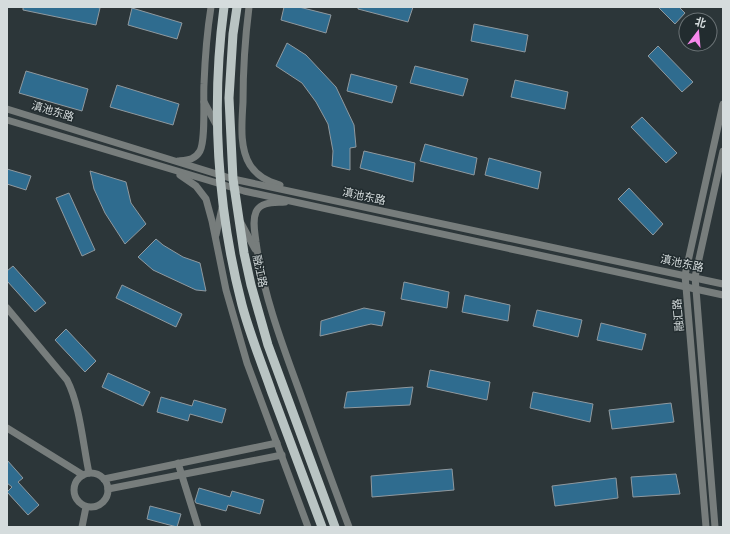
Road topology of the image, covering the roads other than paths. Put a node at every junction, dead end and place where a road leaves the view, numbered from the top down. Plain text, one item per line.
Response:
1 (211, 7) edge
2 (224, 7) edge
3 (237, 7) edge
4 (249, 7) edge
5 (204, 102) junction
6 (723, 104) edge
7 (7, 109) edge
8 (7, 120) edge
9 (218, 128) junction
10 (723, 151) edge
11 (174, 161) junction
12 (171, 170) junction
13 (221, 180) junction
14 (233, 183) junction
15 (302, 194) junction
16 (223, 200) junction
17 (294, 202) junction
18 (240, 221) junction
19 (216, 240) junction
20 (258, 255) junction
21 (685, 275) junction
22 (695, 277) junction
23 (723, 284) edge
24 (687, 287) junction
25 (696, 289) junction
26 (723, 295) edge
27 (7, 308) edge
28 (7, 428) edge
29 (277, 443) junction
30 (282, 455) junction
31 (178, 463) junction
32 (86, 474) junction
33 (182, 474) junction
34 (104, 479) junction
35 (108, 489) junction
36 (86, 506) junction
37 (82, 527) edge
38 (198, 527) edge
39 (308, 527) edge
40 (322, 527) edge
41 (335, 527) edge
42 (349, 527) edge
43 (706, 527) edge
44 (715, 527) edge

1 - 5 street
2 - 9 main road
3 - 14 main road, 融江路
4 - 15 street
5 - 9 street
5 - 11 street
6 - 21 street, 融汇路
7 - 11 street, 滇池东路
8 - 12 street, 滇池东路
9 - 13 main road
10 - 22 street, 融汇路
11 - 13 street, 滇池东路
12 - 13 street, 滇池东路
12 - 19 street
13 - 14 street, 滇池东路
13 - 16 main road
14 - 15 street, 滇池东路
14 - 17 street, 滇池东路
14 - 18 main road, 融江路
15 - 21 street, 滇池东路
16 - 19 street
16 - 40 main road
17 - 20 street
17 - 24 street, 滇池东路
18 - 20 street
18 - 41 main road, 融江路
19 - 29 street
20 - 42 street
21 - 22 street, 滇池东路
21 - 24 street, 融汇路
22 - 23 street, 滇池东路
22 - 25 street, 融汇路
24 - 25 street, 滇池东路
24 - 43 street, 融汇路
25 - 26 street, 滇池东路
25 - 44 street, 融汇路
27 - 32 street
28 - 32 street
29 - 30 street
29 - 31 street
30 - 33 street
30 - 39 street
31 - 33 street
31 - 34 street
32 - 34 street
32 - 36 street
33 - 35 street
33 - 38 street
34 - 35 street
35 - 36 street
36 - 37 street

